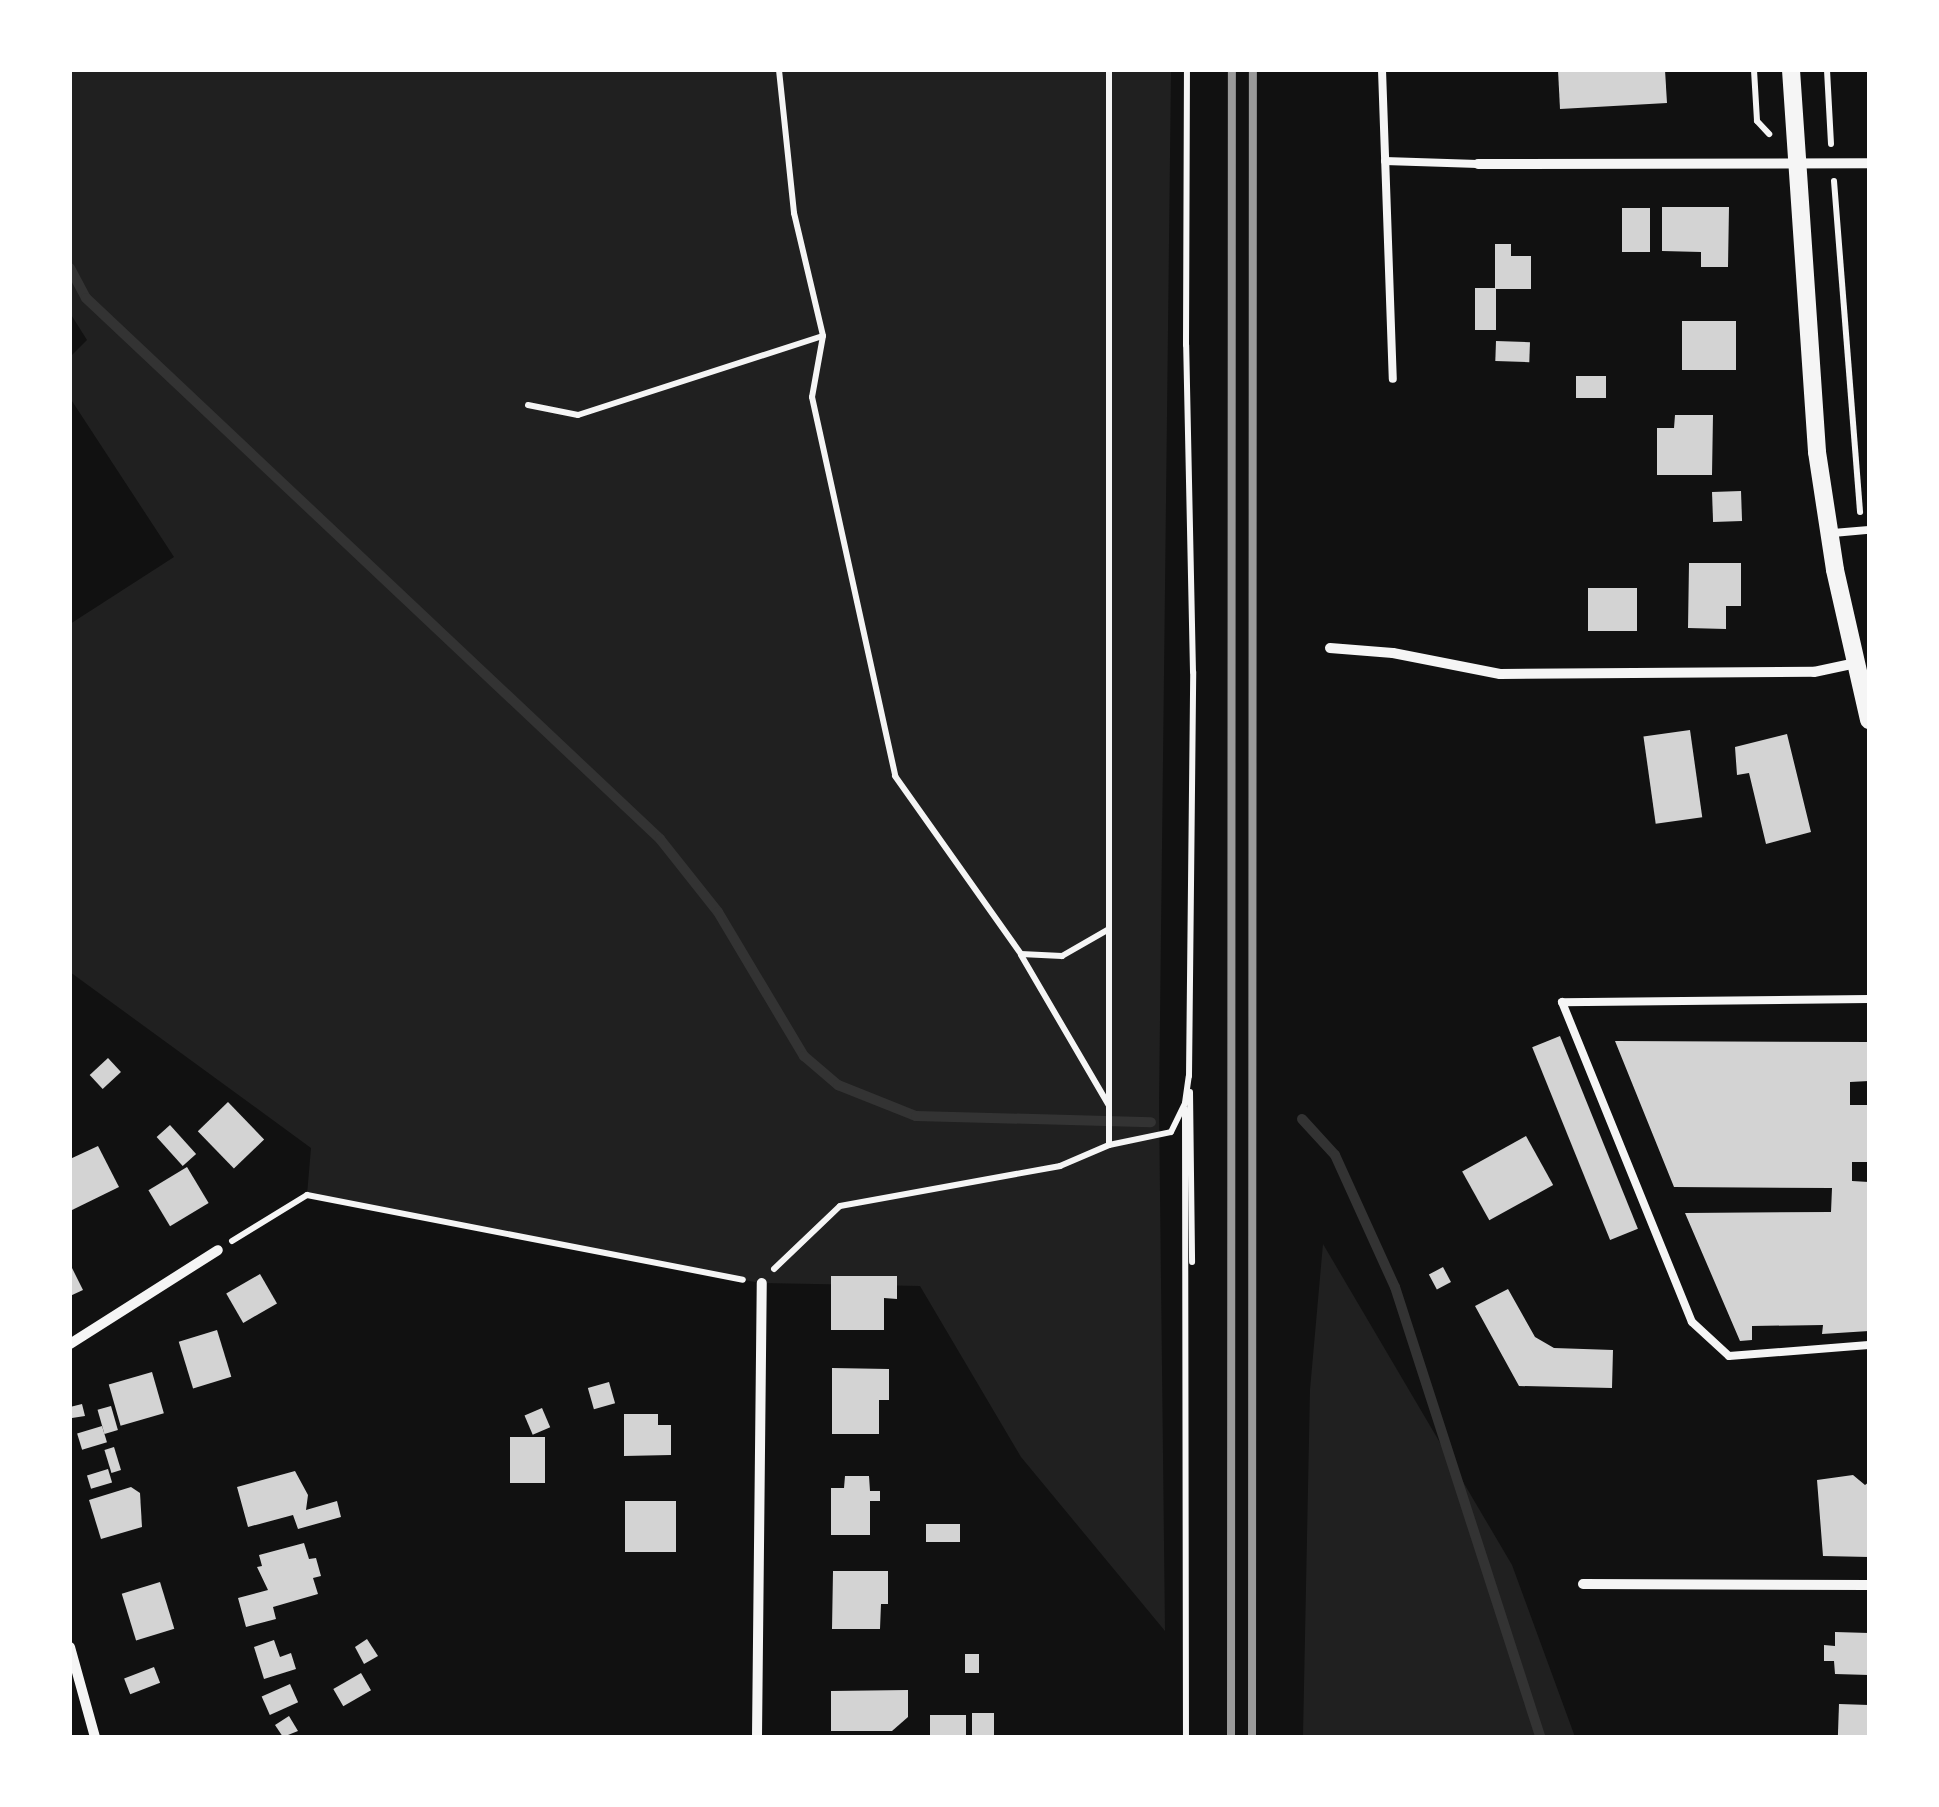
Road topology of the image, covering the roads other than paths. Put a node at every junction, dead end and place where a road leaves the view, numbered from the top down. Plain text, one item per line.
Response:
1 (1382, 70) edge
2 (1791, 70) edge
3 (1385, 161) junction
4 (1869, 163) edge
5 (1478, 164) joint
6 (1797, 164) junction
7 (1393, 380) dead end
8 (1865, 530) edge
9 (1828, 533) junction
10 (1330, 648) dead end
11 (1856, 663) junction
12 (1869, 720) edge
13 (1869, 999) edge
14 (218, 1250) road end
15 (762, 1283) road end
16 (70, 1344) edge
17 (1869, 1345) edge
18 (1583, 1584) dead end
19 (1869, 1585) edge
20 (70, 1648) edge
21 (95, 1737) edge
22 (758, 1737) edge

1 - 3 lane
2 - 6 street
3 - 5 lane
3 - 7 lane
4 - 6 street
5 - 6 street
6 - 9 street
8 - 9 lane
9 - 11 street
10 - 11 street
11 - 12 street
13 - 17 lane
14 - 16 street
15 - 22 street
18 - 19 street
20 - 21 street

